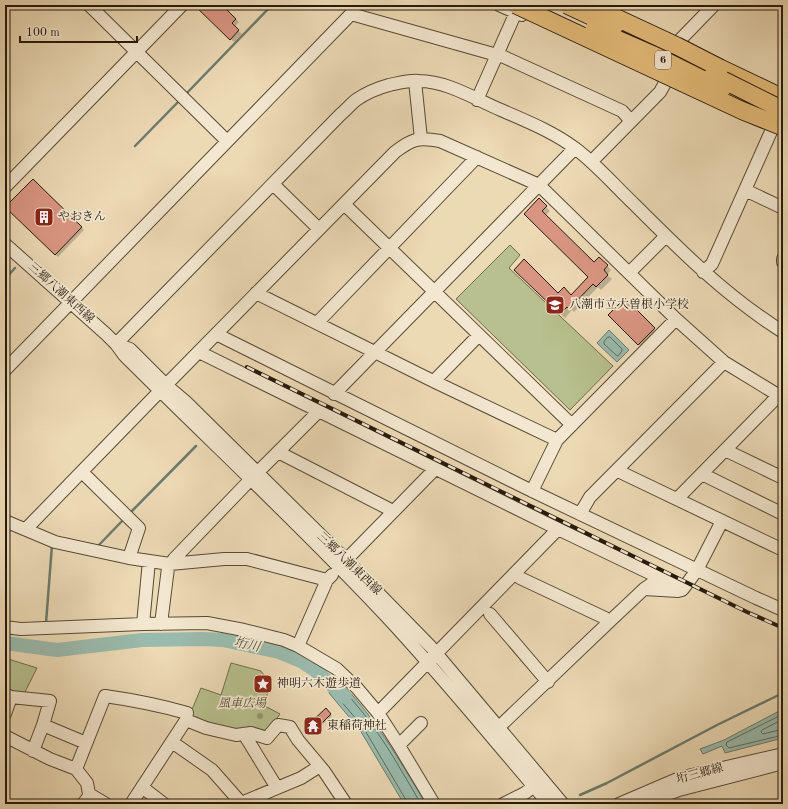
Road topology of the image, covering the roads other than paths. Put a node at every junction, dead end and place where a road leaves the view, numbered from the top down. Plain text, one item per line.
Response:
1 (89, 5) edge
2 (182, 5) edge
3 (499, 5) edge
4 (540, 5) edge
5 (567, 5) edge
6 (589, 5) edge
7 (607, 5) edge
8 (714, 5) edge
9 (516, 9) edge
10 (358, 10) edge
11 (598, 36) dead end
12 (679, 41) junction
13 (137, 52) junction
14 (605, 54) junction
15 (497, 55) junction
16 (699, 61) dead end
17 (415, 81) junction
18 (666, 83) junction
19 (709, 89) dead end
20 (783, 98) edge
21 (477, 100) junction
22 (783, 106) edge
23 (783, 110) edge
24 (783, 120) edge
25 (631, 121) junction
26 (783, 127) edge
27 (420, 139) junction
28 (227, 141) junction
29 (575, 148) junction
30 (477, 157) junction
31 (591, 162) junction
32 (273, 184) junction
33 (539, 185) junction
34 (5, 187) edge
35 (745, 190) junction
36 (344, 204) junction
37 (783, 208) edge
38 (319, 229) junction
39 (666, 236) junction
40 (5, 244) edge
41 (389, 248) junction
42 (704, 272) junction
43 (629, 273) junction
44 (434, 292) junction
45 (256, 293) junction
46 (72, 302) junction
47 (676, 319) junction
48 (317, 323) junction
49 (783, 332) edge
50 (216, 334) junction
51 (479, 335) junction
52 (116, 344) junction
53 (375, 351) junction
54 (199, 352) junction
55 (724, 362) junction
56 (5, 370) edge
57 (435, 382) junction
58 (163, 388) junction
59 (334, 394) junction
60 (781, 397) edge
61 (319, 411) junction
62 (572, 425) junction
63 (558, 440) junction
64 (725, 450) junction
65 (278, 452) junction
66 (435, 468) junction
67 (618, 471) junction
68 (82, 472) junction
69 (702, 474) junction
70 (254, 476) junction
71 (783, 478) edge
72 (532, 491) junction
73 (677, 499) junction
74 (393, 511) junction
75 (580, 514) junction
76 (783, 514) edge
77 (5, 521) edge
78 (722, 521) junction
79 (26, 529) junction
80 (558, 529) junction
81 (783, 550) edge
82 (129, 558) junction
83 (149, 561) junction
84 (170, 564) junction
85 (343, 564) junction
86 (697, 570) junction
87 (516, 573) junction
88 (660, 578) junction
89 (327, 580) junction
90 (644, 589) junction
91 (683, 589) junction
92 (783, 610) edge
93 (490, 614) dead end
94 (609, 622) junction
95 (143, 624) junction
96 (161, 624) junction
97 (5, 627) edge
98 (298, 646) junction
99 (432, 658) junction
100 (548, 682) junction
101 (8, 696) edge
102 (378, 713) junction
103 (5, 714) edge
104 (186, 720) junction
105 (421, 723) dead end
106 (43, 725) junction
107 (499, 727) junction
108 (244, 734) junction
109 (5, 736) edge
110 (172, 742) junction
111 (86, 743) junction
112 (398, 744) junction
113 (33, 751) junction
114 (783, 754) edge
115 (783, 763) edge
116 (320, 766) junction
117 (76, 769) junction
118 (534, 786) junction
119 (142, 787) junction
120 (277, 788) junction
121 (86, 799) edge
122 (666, 800) edge
123 (106, 804) edge
124 (131, 804) edge
125 (164, 804) edge
126 (241, 804) edge
127 (346, 804) edge
128 (434, 804) edge
129 (503, 804) edge
130 (549, 804) edge
131 (563, 804) edge
132 (619, 804) edge
133 (642, 804) edge

1 - 13 street
2 - 13 street
3 - 9 street
4 - 24 highway, 6, bridge
5 - 23 highway, 6, bridge
6 - 20 highway, bridge
7 - 12 street
8 - 12 street
9 - 14 street
9 - 15 street
9 - 26 highway, bridge
10 - 15 street
10 - 28 street
11 - 14 street
12 - 16 street
13 - 28 street
13 - 34 street
14 - 18 street
15 - 21 street
15 - 25 street
17 - 21 street
17 - 27 street
17 - 32 street
18 - 19 street
18 - 25 street
21 - 29 street
22 - 35 street
25 - 31 street
27 - 30 street
27 - 36 street
28 - 46 street
29 - 31 street
29 - 33 street
30 - 33 street
30 - 41 street
31 - 39 street
32 - 38 street
32 - 52 street
33 - 43 street
33 - 44 street
35 - 37 street
35 - 42 street
36 - 38 street
36 - 41 street
38 - 45 street
39 - 42 street
39 - 43 street
40 - 46 street, 三郷八潮東西線
41 - 44 street
41 - 48 street
42 - 49 street
43 - 47 street
44 - 51 street
44 - 53 street
45 - 48 street
45 - 50 street
46 - 52 street, 三郷八潮東西線
46 - 56 street
47 - 55 street
47 - 62 street
48 - 53 street
50 - 54 street
50 - 59 street
51 - 57 street
51 - 62 street
52 - 58 street, 三郷八潮東西線
53 - 57 street
53 - 59 street
54 - 58 street
54 - 61 street
55 - 60 street
55 - 67 street
57 - 63 street
58 - 68 street
58 - 70 street, 三郷八潮東西線
59 - 72 street
60 - 64 street
61 - 65 street
61 - 66 street
62 - 63 street
63 - 72 street
64 - 69 street
64 - 71 street
65 - 70 street
65 - 74 street
66 - 74 street
66 - 80 street
67 - 73 street
67 - 75 street
68 - 79 street
68 - 82 street
69 - 73 street
69 - 76 street
70 - 84 street
70 - 85 street, 三郷八潮東西線
72 - 75 street
73 - 78 street
74 - 85 street
75 - 86 street
77 - 79 street
78 - 81 street
78 - 86 street
79 - 82 street
80 - 87 street
80 - 88 street
82 - 83 street
83 - 84 street
83 - 95 street
84 - 89 street
84 - 96 street
85 - 89 street
85 - 99 street, 三郷八潮東西線
86 - 91 street
86 - 92 street
87 - 94 street
87 - 99 street
88 - 90 street
88 - 91 street
89 - 98 street
90 - 91 street
90 - 94 street
93 - 100 street
94 - 100 street
95 - 96 street
95 - 97 street
96 - 98 street
98 - 102 street
99 - 102 street
99 - 107 street, 三郷八潮東西線
99 - 118 street, 三郷八潮東西線
100 - 107 street
101 - 103 street
101 - 106 street
102 - 112 street
104 - 108 street
104 - 110 street
104 - 111 street
105 - 112 street
106 - 111 street
106 - 113 street
107 - 131 street, 三郷八潮東西線
108 - 116 street
108 - 120 street
109 - 113 street
110 - 119 street
110 - 126 street
111 - 117 street
112 - 128 street
113 - 117 street
114 - 132 street, 垳三郷線
115 - 122 street, 垳三郷線
116 - 120 street
116 - 127 street
117 - 121 street
118 - 129 street
118 - 130 street, 三郷八潮東西線
119 - 124 street
119 - 125 street
120 - 126 street
121 - 123 street
122 - 133 street, 垳三郷線

